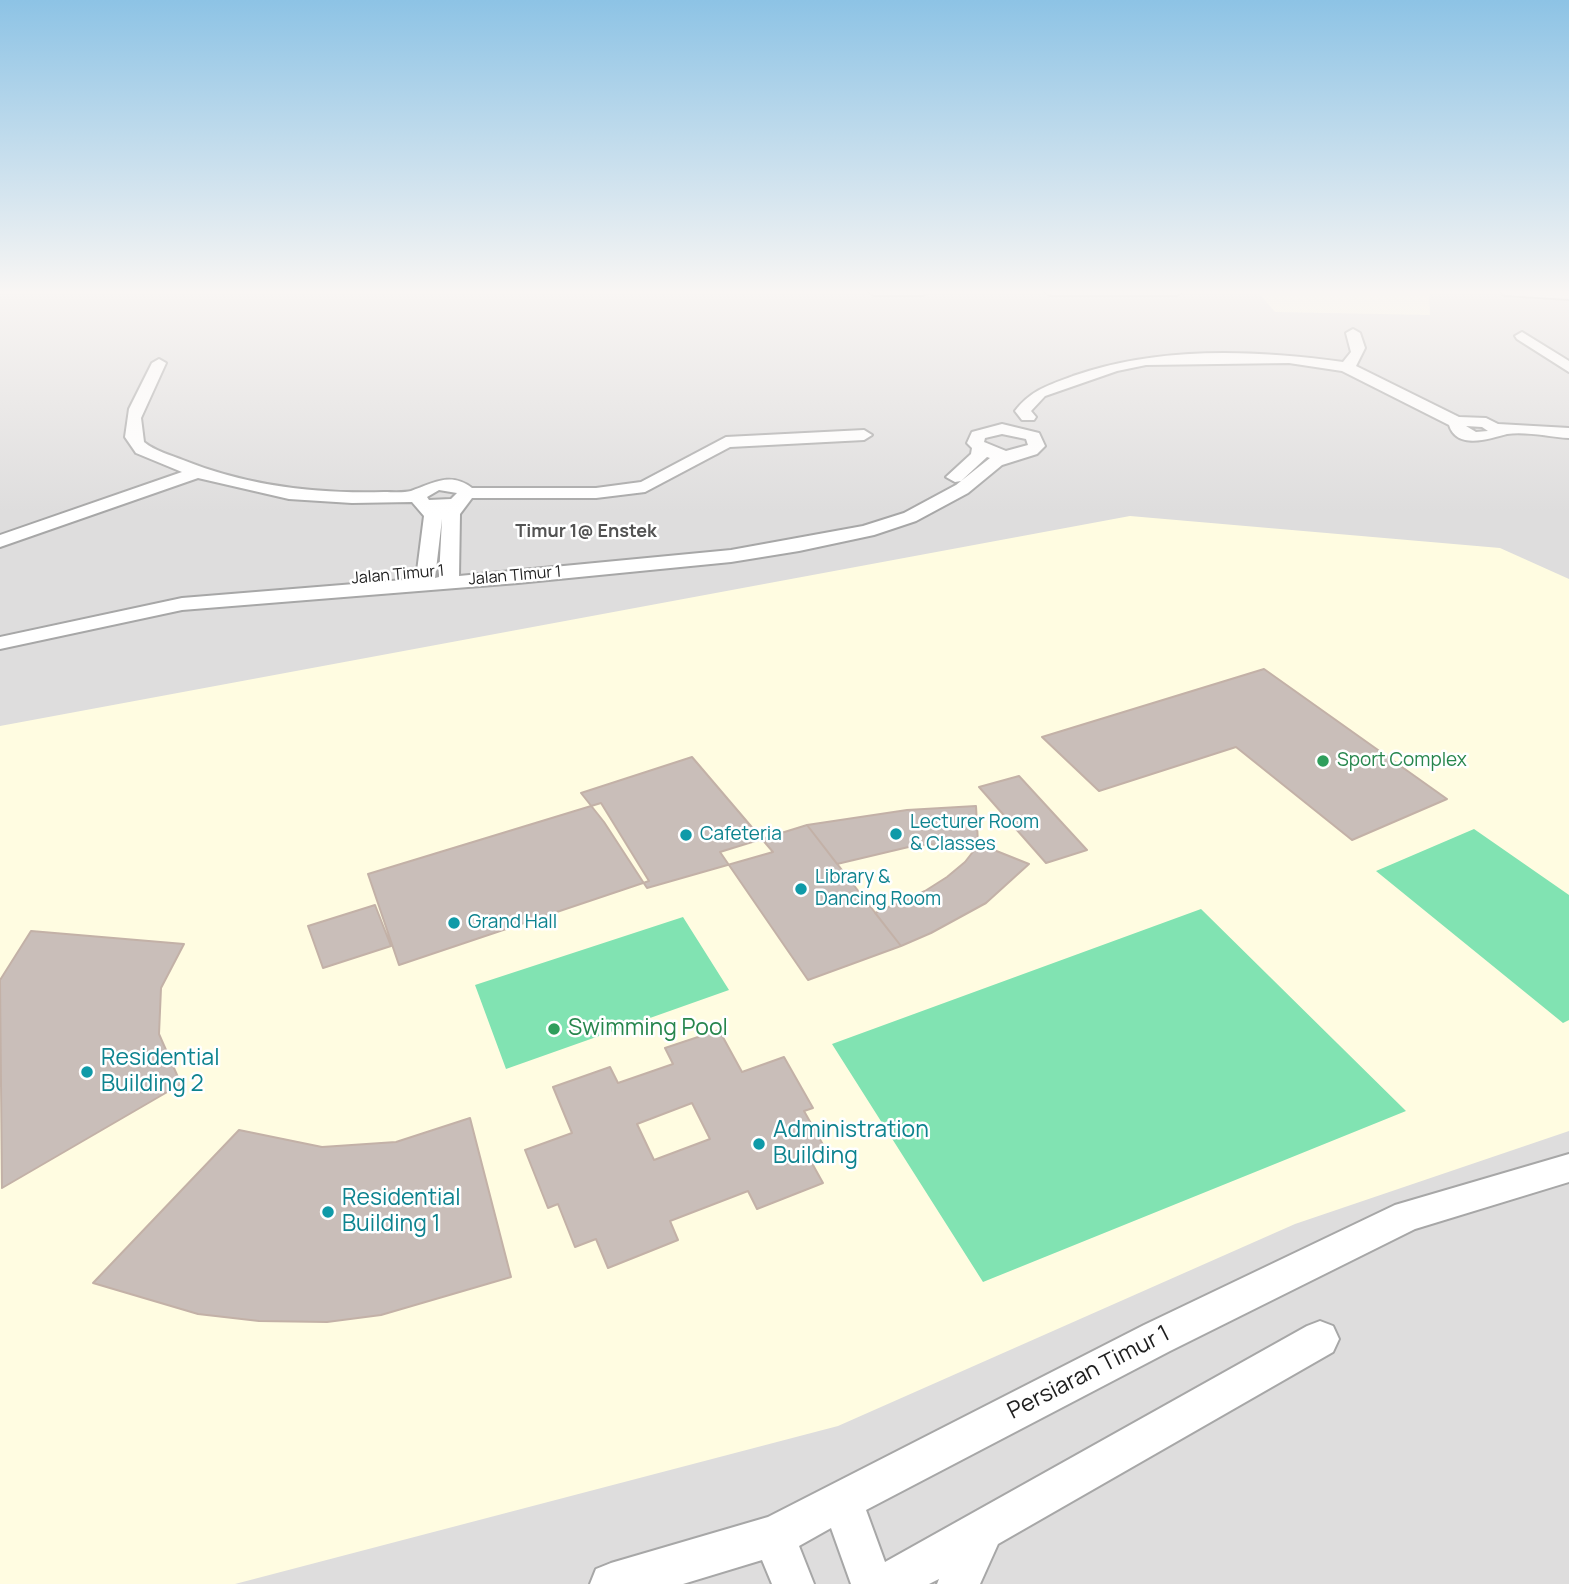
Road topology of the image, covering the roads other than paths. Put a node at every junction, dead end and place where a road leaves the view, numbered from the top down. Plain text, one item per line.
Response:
1 (158, 365) edge
2 (1127, 365) edge
3 (1331, 365) edge
4 (1349, 365) edge
5 (1346, 367) junction
6 (1013, 430) junction
7 (1569, 433) edge
8 (864, 435) dead end
9 (980, 448) junction
10 (1012, 455) junction
11 (195, 473) junction
12 (462, 498) junction
13 (421, 501) junction
14 (0, 541) edge
15 (449, 576) junction
16 (425, 578) junction
17 (0, 628) edge
18 (0, 643) edge
19 (1569, 1168) edge
20 (1320, 1339) dead end
21 (842, 1501) junction
22 (984, 1529) junction
23 (774, 1536) junction
24 (611, 1584) edge
25 (793, 1584) edge
26 (872, 1584) edge
27 (888, 1584) edge
28 (958, 1584) edge

1 - 11 street
2 - 6 street
3 - 5 street
4 - 5 street
5 - 7 street
6 - 9 street, Jalan Timur 1
6 - 10 street, Jalan TImur 1
8 - 12 street
9 - 10 street
9 - 15 street, Jalan Timur 1
10 - 15 street, Jalan TImur 1
11 - 13 street
11 - 14 street
12 - 13 street
12 - 15 street
13 - 16 street
15 - 16 street, Jalan TImur 1
16 - 17 street, Jalan Timur 1
16 - 18 street, Jalan TImur 1
19 - 21 street, Persiaran Timur 1
20 - 22 street
21 - 23 street, Persiaran Timur 1
21 - 26 street
22 - 27 street
22 - 28 street
23 - 24 street, Persiaran Timur 1
23 - 25 street

